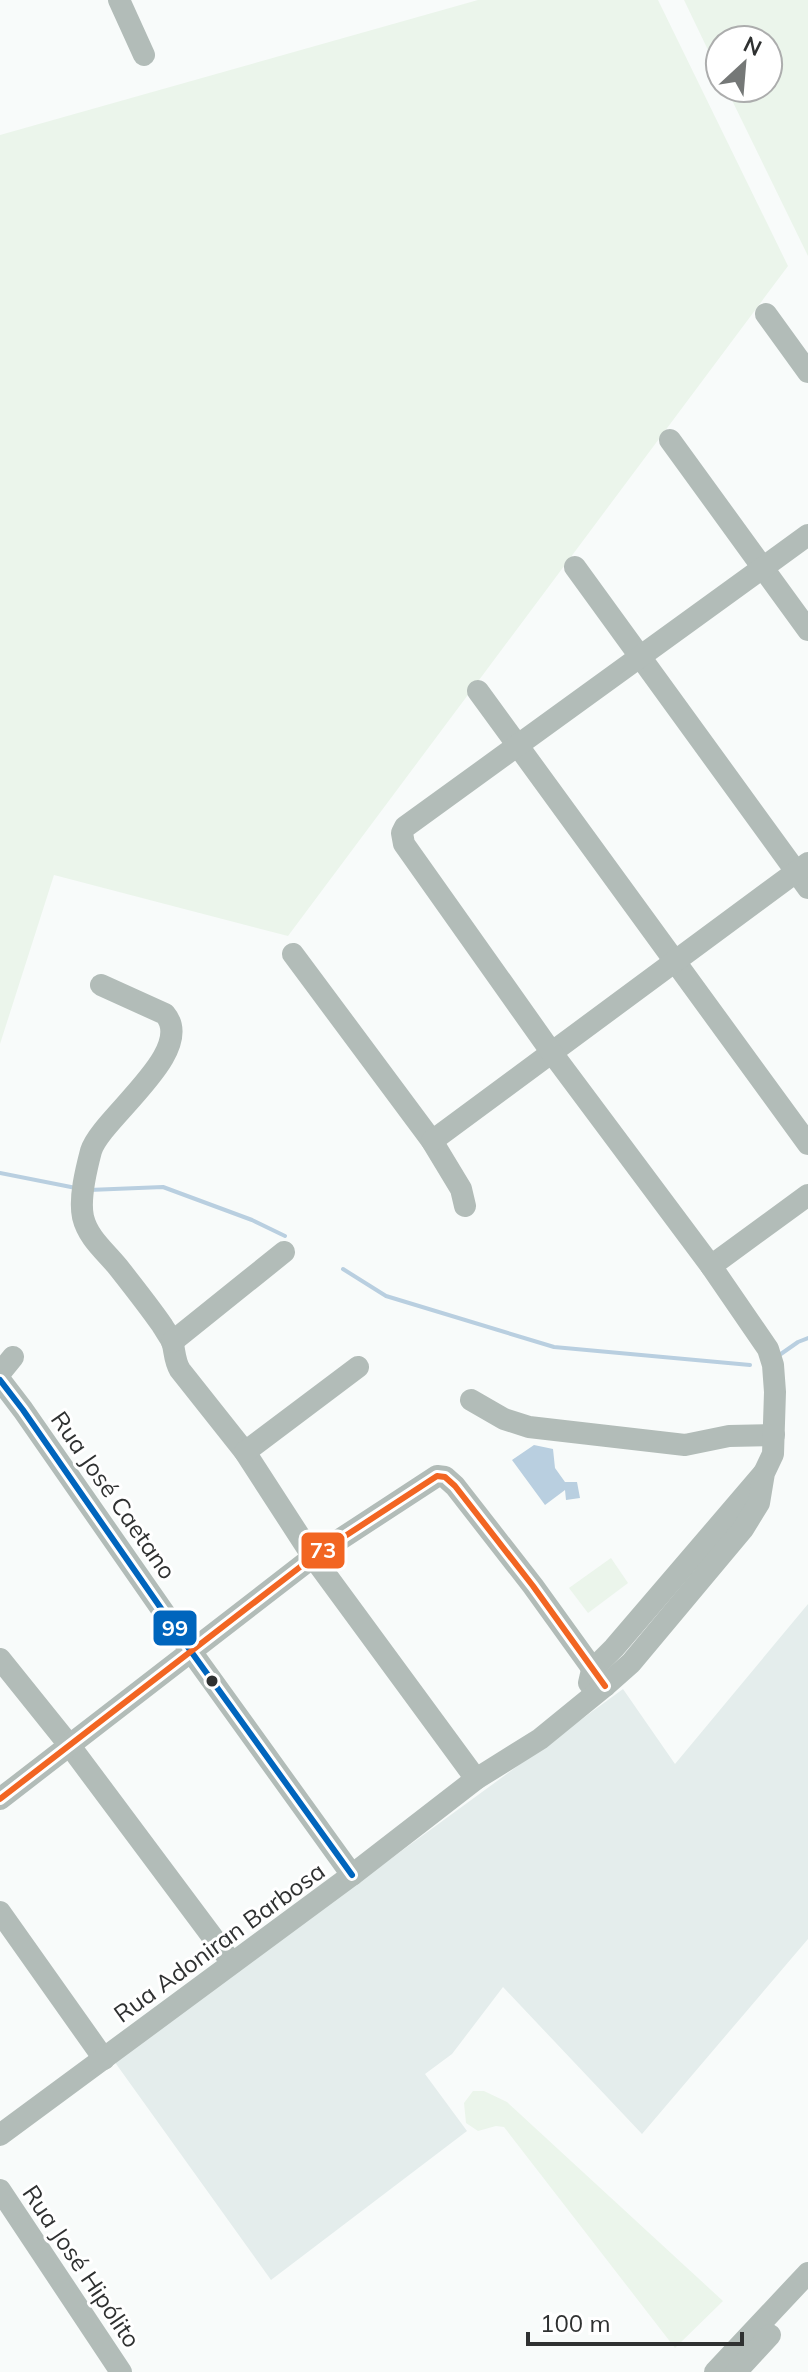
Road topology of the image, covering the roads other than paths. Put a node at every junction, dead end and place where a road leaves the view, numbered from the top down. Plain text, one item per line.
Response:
1 (119, 0) edge
2 (144, 55) dead end
3 (766, 314) dead end
4 (808, 372) edge
5 (670, 440) dead end
6 (808, 535) edge
7 (575, 567) dead end
8 (763, 568) junction
9 (808, 630) edge
10 (640, 657) junction
11 (478, 691) dead end
12 (518, 746) junction
13 (804, 874) edge
14 (293, 954) dead end
15 (675, 962) junction
16 (101, 985) dead end
17 (552, 1053) junction
18 (432, 1141) junction
19 (808, 1144) edge
20 (808, 1195) edge
21 (465, 1206) dead end
22 (284, 1252) dead end
23 (711, 1266) junction
24 (172, 1342) junction
25 (358, 1367) dead end
26 (0, 1380) edge
27 (471, 1400) dead end
28 (774, 1435) junction
29 (245, 1452) junction
30 (313, 1557) junction
31 (190, 1650) junction
32 (0, 1659) edge
33 (598, 1678) junction
34 (70, 1746) junction
35 (476, 1779) junction
36 (0, 1799) edge
37 (352, 1875) junction
38 (0, 1912) edge
39 (232, 1963) junction
40 (104, 2059) junction
41 (0, 2135) edge
42 (2, 2196) edge
43 (808, 2273) edge
44 (808, 2295) edge
45 (121, 2372) edge
46 (715, 2372) edge
47 (736, 2372) edge

1 - 2 street
3 - 4 street
5 - 8 street
6 - 8 street
7 - 10 street
8 - 9 street
8 - 10 street
10 - 12 street
10 - 13 street
11 - 12 street
12 - 15 street
12 - 17 street, Rua Adoniran Barbosa
13 - 15 street
14 - 18 street
15 - 17 street
15 - 19 street
16 - 24 street
17 - 18 street
17 - 23 street, Rua Adoniran Barbosa
18 - 21 street
20 - 23 street
22 - 24 street
23 - 28 street, Rua Adoniran Barbosa
24 - 29 street
25 - 29 street
26 - 31 street, Rua José Caetano
27 - 28 street
28 - 33 street, Rua Adoniran Barbosa
29 - 30 street
30 - 31 street
30 - 33 street
30 - 35 street
31 - 34 street
31 - 37 street, Rua José Caetano
32 - 34 street
33 - 35 street, Rua Adoniran Barbosa
34 - 36 street
34 - 39 street
35 - 37 street, Rua Adoniran Barbosa
37 - 39 street, Rua Adoniran Barbosa
38 - 40 street
39 - 40 street, Rua Adoniran Barbosa
40 - 41 street, Rua Adoniran Barbosa
42 - 45 street, Rua José Hipólito
43 - 46 street
44 - 47 street

